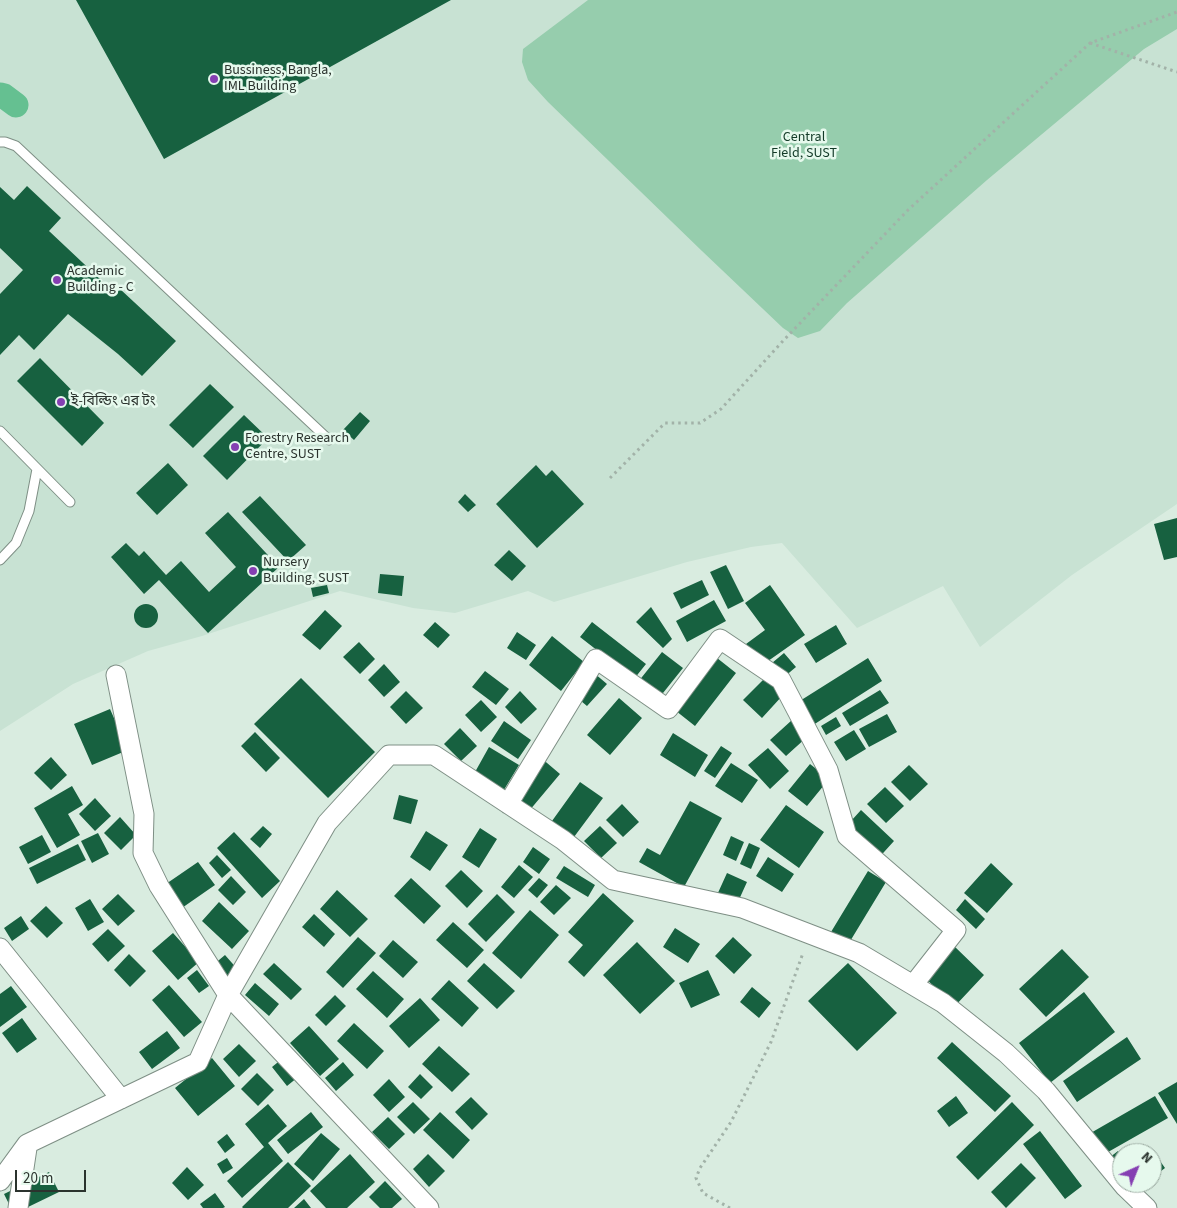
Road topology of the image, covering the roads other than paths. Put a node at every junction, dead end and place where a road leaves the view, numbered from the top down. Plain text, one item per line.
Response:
1 (0, 142) edge
2 (0, 431) edge
3 (329, 440) dead end
4 (37, 469) junction
5 (70, 502) dead end
6 (0, 560) edge
7 (116, 675) dead end
8 (508, 804) junction
9 (0, 948) edge
10 (913, 985) junction
11 (228, 995) junction
12 (121, 1099) junction
13 (27, 1144) junction
14 (0, 1181) edge
15 (18, 1208) edge
16 (429, 1208) edge
17 (1147, 1208) edge

1 - 3 lane
2 - 4 lane
4 - 5 lane
4 - 6 lane
7 - 11 street
8 - 10 street
8 - 10 street
8 - 11 street
9 - 12 street
10 - 17 street
11 - 12 street
11 - 16 street
12 - 13 street
13 - 14 street
13 - 15 street

